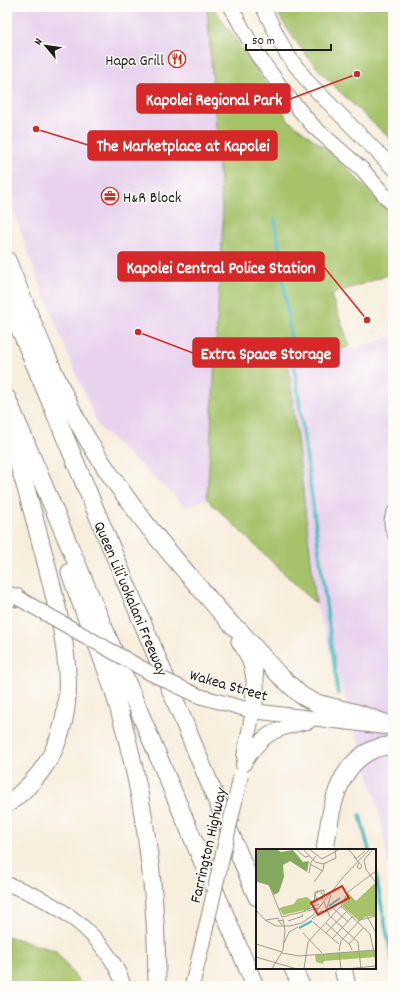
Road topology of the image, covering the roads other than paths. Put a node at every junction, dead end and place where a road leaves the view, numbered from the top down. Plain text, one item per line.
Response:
1 (231, 7) edge
2 (263, 7) edge
3 (393, 168) edge
4 (393, 205) edge
5 (7, 260) edge
6 (7, 298) edge
7 (7, 398) edge
8 (7, 433) edge
9 (36, 463) junction
10 (393, 510) edge
11 (393, 535) edge
12 (11, 595) edge
13 (232, 625) junction
14 (253, 711) junction
15 (317, 720) junction
16 (393, 727) edge
17 (393, 745) edge
18 (242, 770) junction
19 (7, 804) edge
20 (325, 849) edge
21 (247, 870) junction
22 (7, 884) edge
23 (256, 889) edge
24 (256, 894) edge
25 (284, 969) edge
26 (293, 969) edge
27 (343, 969) edge
28 (124, 986) edge
29 (157, 986) edge
30 (192, 986) edge
31 (255, 986) edge
32 (291, 986) edge
33 (301, 986) edge
34 (347, 986) edge

1 - 4 main road
2 - 3 main road
5 - 13 highway
6 - 21 highway, Queen Liliʻuokalani Freeway
7 - 9 highway
8 - 19 highway
9 - 29 highway
9 - 31 highway
10 - 11 street
12 - 14 main road, Wakea Street, bridge
13 - 14 highway
13 - 16 highway
14 - 15 main road, Wakea Street
14 - 18 main road, Farrington Highway
15 - 16 main road, Wakea Street
15 - 18 main road
17 - 20 highway
18 - 30 main road, Farrington Highway, bridge
21 - 23 highway
21 - 24 highway, Queen Liliʻuokalani Freeway
22 - 28 main road
25 - 32 highway
26 - 33 highway
27 - 34 highway

